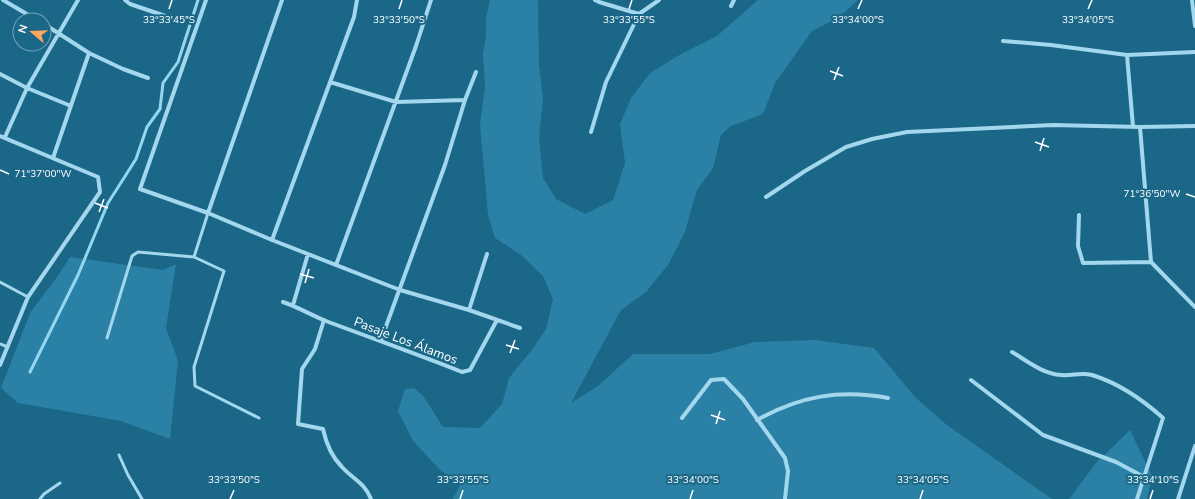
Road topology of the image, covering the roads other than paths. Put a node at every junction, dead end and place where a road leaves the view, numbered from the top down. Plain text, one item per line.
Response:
1 (3, 0) edge
2 (78, 0) edge
3 (125, 0) edge
4 (206, 0) edge
5 (282, 0) edge
6 (357, 0) edge
7 (431, 0) edge
8 (595, 0) edge
9 (659, 0) edge
10 (734, 0) edge
11 (1192, 0) edge
12 (731, 6) dead end
13 (23, 12) edge
14 (639, 14) junction
15 (180, 21) dead end
16 (1195, 26) edge
17 (52, 29) edge
18 (59, 33) junction
19 (1003, 41) dead end
20 (89, 52) junction
21 (1195, 52) edge
22 (1127, 55) junction
23 (476, 72) dead end
24 (0, 74) edge
25 (148, 78) dead end
26 (330, 82) junction
27 (26, 88) junction
28 (465, 100) junction
29 (396, 102) junction
30 (71, 106) junction
31 (1195, 126) edge
32 (1133, 127) junction
33 (1140, 127) junction
34 (591, 132) dead end
35 (0, 136) edge
36 (5, 137) junction
37 (54, 158) junction
38 (766, 197) dead end
39 (208, 214) junction
40 (1079, 215) dead end
41 (272, 240) junction
42 (308, 254) junction
43 (487, 254) dead end
44 (194, 257) junction
45 (1151, 262) junction
46 (336, 265) junction
47 (0, 282) edge
48 (400, 290) junction
49 (28, 297) junction
50 (283, 302) dead end
51 (294, 305) junction
52 (1195, 307) edge
53 (469, 310) junction
54 (324, 320) junction
55 (497, 320) junction
56 (520, 328) dead end
57 (107, 338) dead end
58 (381, 340) junction
59 (0, 344) edge
60 (8, 347) junction
61 (1012, 352) dead end
62 (0, 365) edge
63 (972, 380) dead end
64 (888, 398) dead end
65 (259, 418) dead end
66 (682, 418) dead end
67 (757, 420) junction
68 (1195, 446) edge
69 (119, 456) dead end
70 (1144, 477) junction
71 (60, 483) dead end
72 (40, 499) edge
73 (142, 499) edge
74 (371, 499) edge
75 (785, 499) edge
76 (1137, 499) edge
77 (1178, 499) edge

1 - 13 street
2 - 18 street
3 - 15 street
4 - 39 street
5 - 39 street
6 - 26 street
7 - 29 street
8 - 14 street
9 - 14 street
10 - 12 street
11 - 16 street
14 - 34 street
17 - 18 street
18 - 20 street
18 - 27 street
19 - 22 street
20 - 25 street
20 - 30 street
21 - 22 street
22 - 32 street
23 - 28 street
24 - 27 street
26 - 29 street
26 - 41 street
27 - 30 street
27 - 36 street
28 - 29 street
28 - 48 street
29 - 46 street
30 - 37 street
31 - 33 street
32 - 33 street
32 - 38 street
33 - 45 street
35 - 36 street
36 - 37 street
37 - 49 street
39 - 41 street
39 - 44 lane
40 - 45 street
41 - 42 street
42 - 46 street
42 - 51 street
43 - 53 street
44 - 57 lane
44 - 65 lane
45 - 52 street
46 - 48 street
47 - 49 lane
48 - 53 street
48 - 58 street
49 - 60 street
50 - 51 street, Pasaje Los Álamos
51 - 54 street, Pasaje Los Álamos
53 - 55 street
54 - 58 street, Pasaje Los Álamos
54 - 74 street
55 - 56 street
55 - 58 street, Pasaje Los Álamos
59 - 60 lane
60 - 62 street
61 - 70 street
63 - 70 street
64 - 67 street
66 - 67 street
67 - 75 street
68 - 77 street
69 - 73 lane
70 - 76 street
71 - 72 lane

